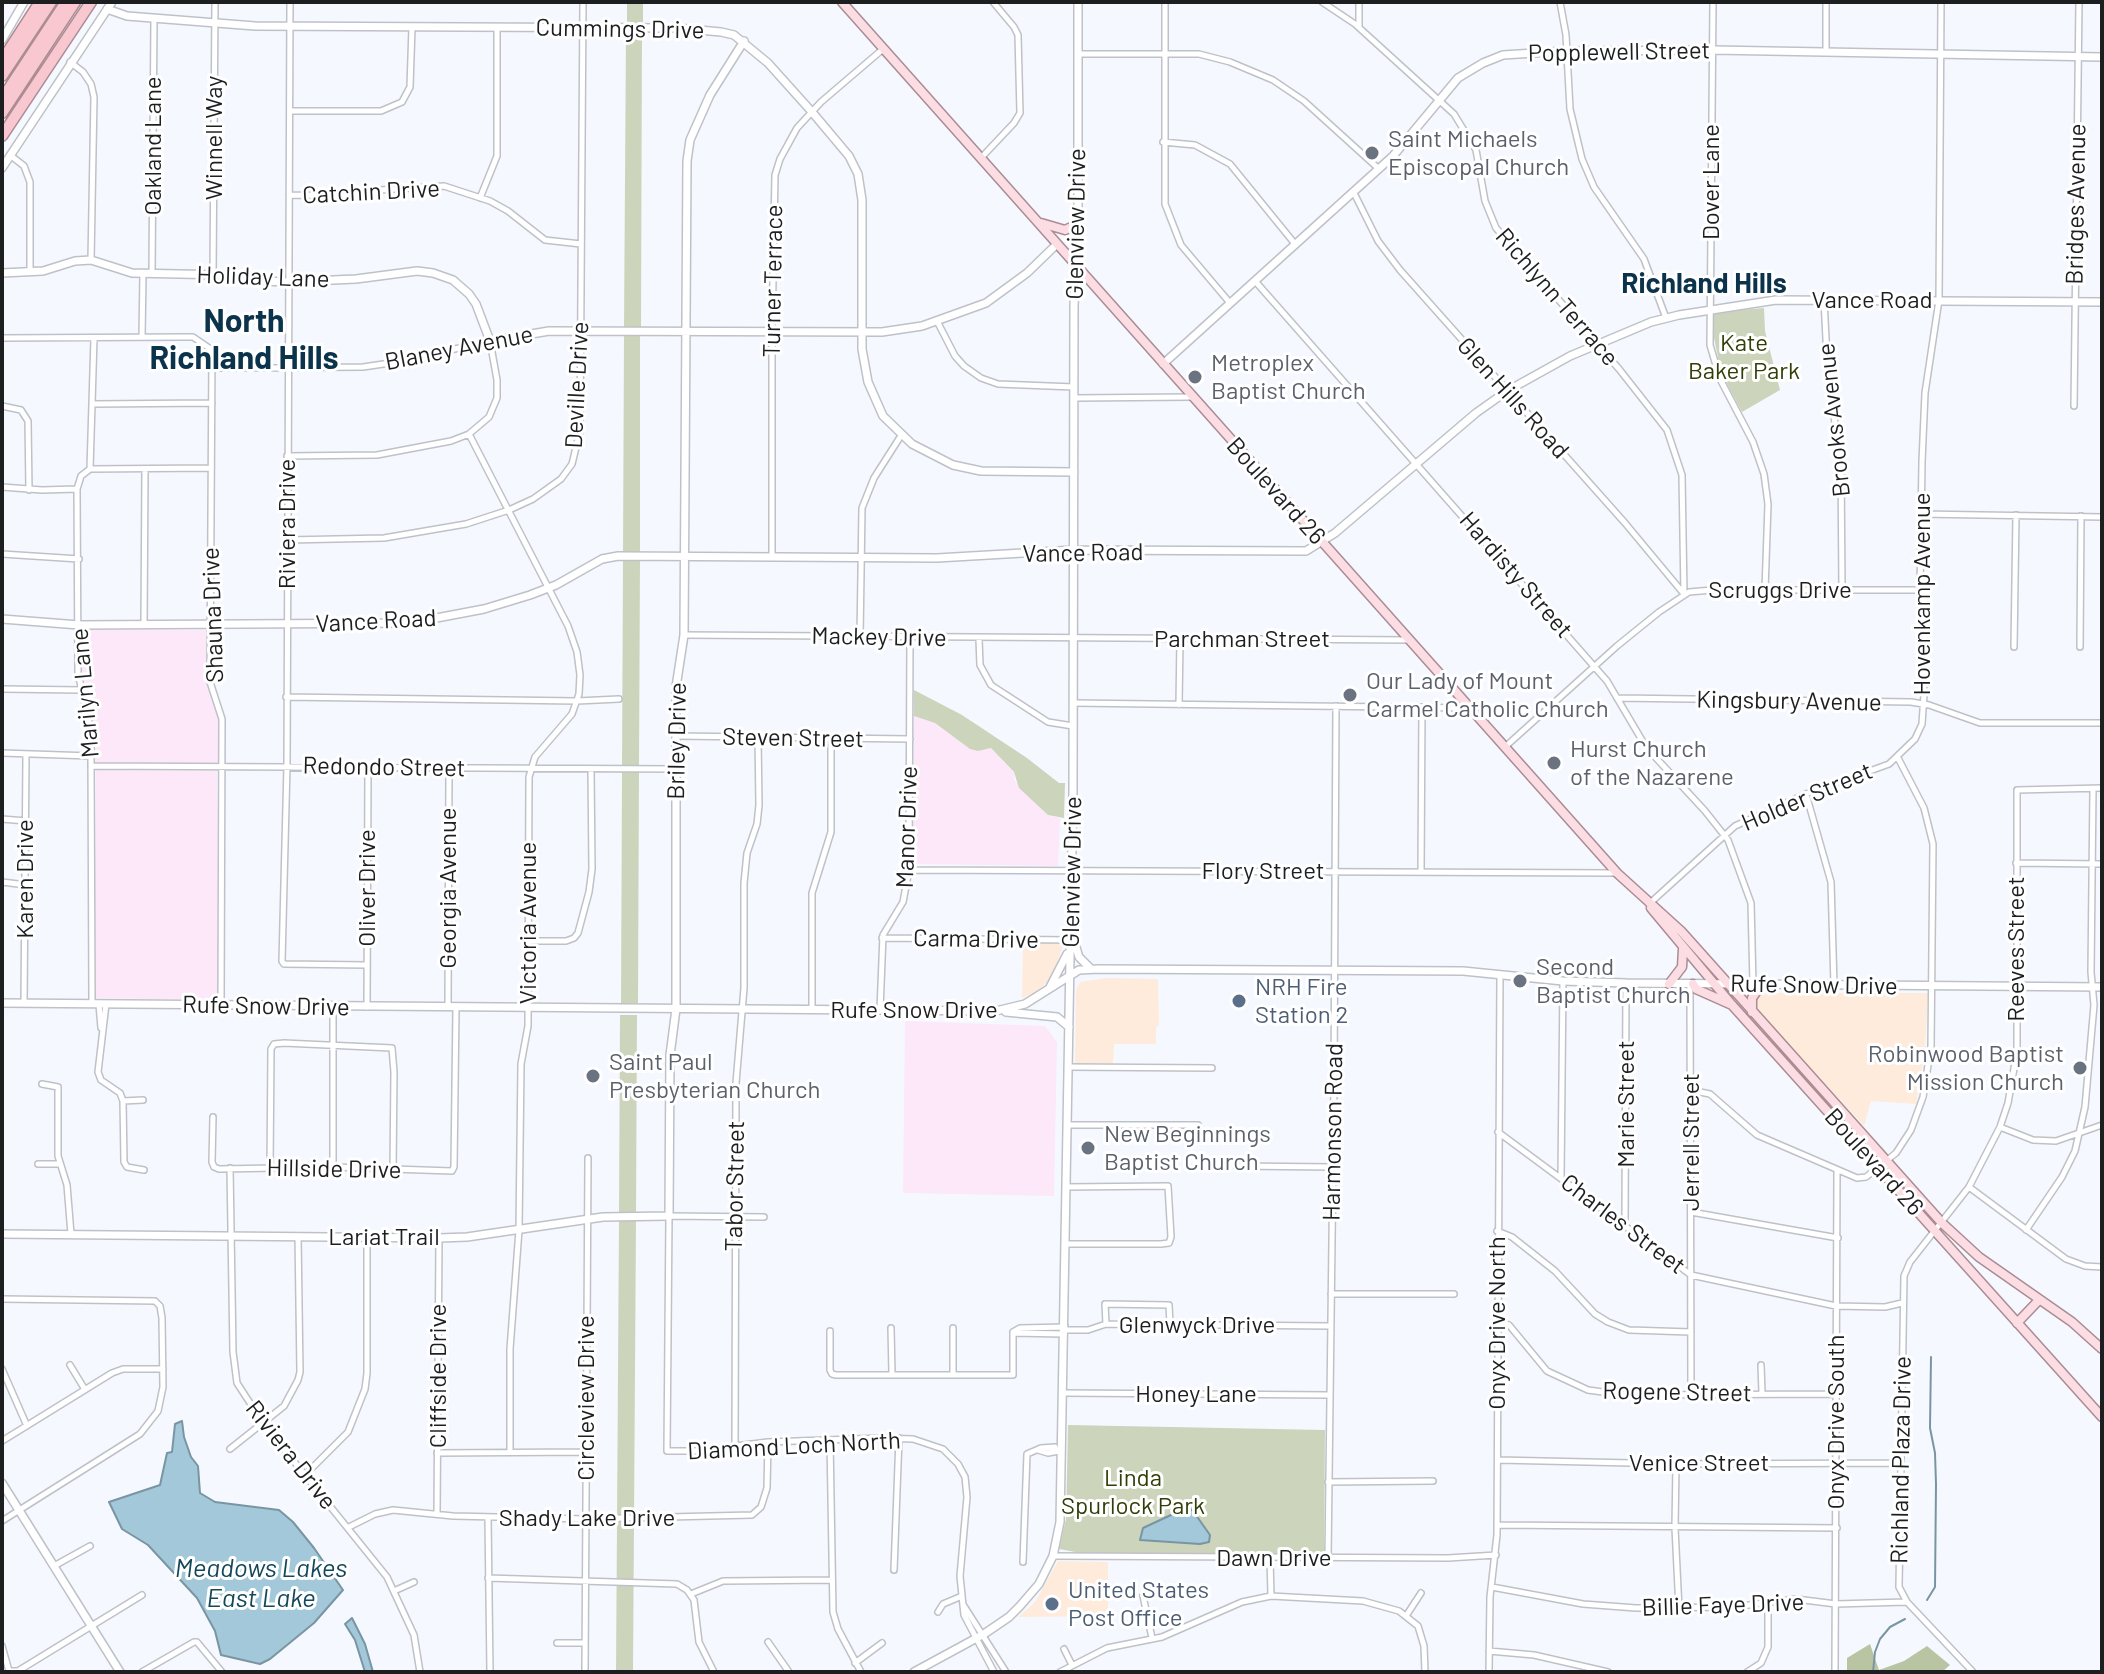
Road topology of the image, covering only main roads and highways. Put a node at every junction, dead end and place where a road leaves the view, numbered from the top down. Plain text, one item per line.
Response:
1 (40, 2) edge
2 (51, 2) edge
3 (66, 2) edge
4 (75, 2) edge
5 (91, 2) edge
6 (842, 2) edge
7 (106, 4) edge
8 (74, 27) junction
9 (2, 61) edge
10 (2, 76) edge
11 (2, 99) edge
12 (2, 113) edge
13 (2, 136) edge
14 (1039, 223) junction
15 (1056, 245) junction
16 (1648, 904) junction
17 (1683, 948) junction
18 (1669, 984) road end
19 (1692, 984) road end
20 (1758, 984) road end
21 (1732, 1005) junction
22 (1752, 1012) junction
23 (1804, 1076) junction
24 (1939, 1227) junction
25 (2039, 1300) junction
26 (2017, 1323) junction
27 (2102, 1349) edge
28 (2102, 1417) edge

1 - 9 highway
2 - 10 highway
3 - 11 highway
4 - 12 highway
5 - 8 highway
6 - 14 main road, Boulevard 26
7 - 8 highway
8 - 13 highway
14 - 15 main road, Boulevard 26
14 - 15 main road
15 - 16 main road, Boulevard 26
16 - 17 main road, Boulevard 26
16 - 22 main road, Boulevard 26
17 - 18 main road
17 - 21 main road, Boulevard 26
19 - 21 main road
20 - 22 main road
21 - 23 main road, Boulevard 26
22 - 23 main road, Boulevard 26
23 - 24 main road, Boulevard 26
23 - 24 main road, Boulevard 26
24 - 25 main road, Boulevard 26
24 - 26 main road, Boulevard 26
25 - 26 main road
25 - 27 main road, Boulevard 26
26 - 28 main road, Boulevard 26

